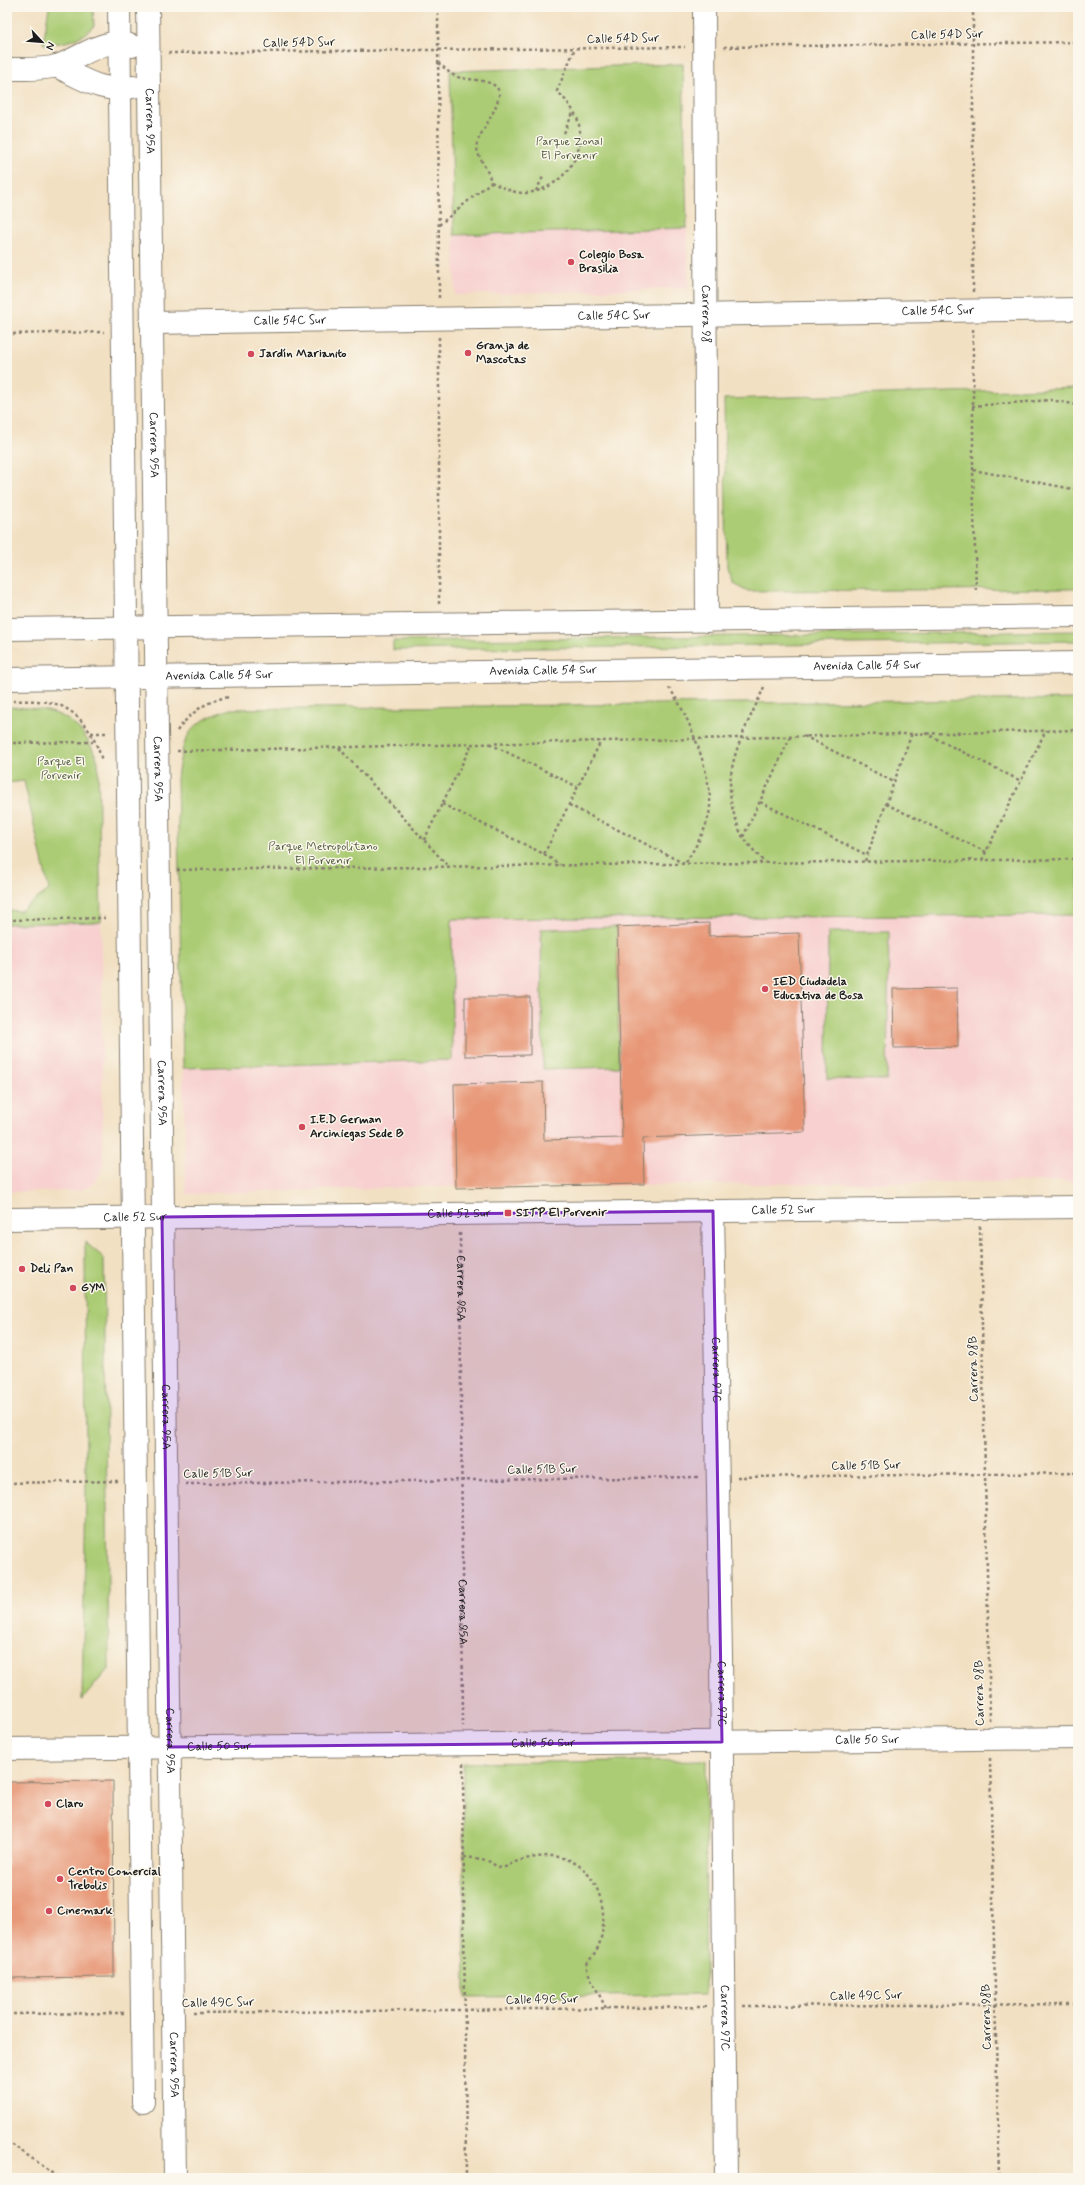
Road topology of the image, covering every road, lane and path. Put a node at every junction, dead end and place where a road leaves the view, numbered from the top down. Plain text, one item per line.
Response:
1 (119, 7) edge
2 (148, 7) edge
3 (704, 7) edge
4 (1078, 42) edge
5 (119, 43) junction
6 (705, 47) junction
7 (575, 48) junction
8 (157, 53) junction
9 (438, 63) dead end
10 (56, 66) junction
11 (7, 69) edge
12 (148, 82) junction
13 (120, 90) junction
14 (574, 112) junction
15 (564, 133) dead end
16 (543, 177) dead end
17 (491, 182) junction
18 (536, 191) junction
19 (439, 226) dead end
20 (1078, 309) edge
21 (706, 314) junction
22 (151, 324) junction
23 (106, 332) dead end
24 (7, 334) edge
25 (1078, 405) edge
26 (972, 406) dead end
27 (973, 470) dead end
28 (1078, 490) edge
29 (1078, 616) edge
30 (708, 621) junction
31 (155, 627) junction
32 (126, 628) junction
33 (7, 629) edge
34 (1078, 663) edge
35 (774, 668) junction
36 (653, 669) junction
37 (126, 677) junction
38 (155, 677) junction
39 (7, 679) edge
40 (7, 701) edge
41 (1046, 730) junction
42 (1078, 730) edge
43 (912, 733) junction
44 (924, 733) junction
45 (791, 736) junction
46 (803, 736) junction
47 (740, 738) junction
48 (694, 739) junction
49 (601, 741) junction
50 (93, 742) dead end
51 (7, 743) edge
52 (472, 744) junction
53 (490, 744) junction
54 (339, 747) junction
55 (170, 752) dead end
56 (102, 761) dead end
57 (1021, 781) junction
58 (894, 782) junction
59 (578, 787) junction
60 (760, 802) junction
61 (442, 804) junction
62 (886, 804) junction
63 (569, 805) junction
64 (743, 837) junction
65 (424, 840) junction
66 (986, 852) junction
67 (544, 854) junction
68 (867, 855) junction
69 (1078, 859) edge
70 (982, 860) junction
71 (865, 861) junction
72 (765, 863) junction
73 (685, 864) junction
74 (561, 865) junction
75 (448, 866) junction
76 (174, 870) dead end
77 (105, 918) dead end
78 (7, 920) edge
79 (1078, 1206) edge
80 (979, 1208) junction
81 (713, 1211) junction
82 (460, 1214) junction
83 (132, 1217) junction
84 (162, 1217) junction
85 (7, 1219) edge
86 (1078, 1473) edge
87 (985, 1474) junction
88 (718, 1477) junction
89 (461, 1480) junction
90 (7, 1483) edge
91 (135, 1483) junction
92 (166, 1484) junction
93 (1078, 1738) edge
94 (990, 1739) junction
95 (722, 1742) junction
96 (463, 1745) junction
97 (138, 1747) junction
98 (169, 1747) junction
99 (7, 1749) edge
100 (464, 1858) junction
101 (995, 2004) junction
102 (1078, 2004) edge
103 (724, 2007) junction
104 (606, 2008) junction
105 (465, 2010) junction
106 (142, 2013) junction
107 (173, 2013) junction
108 (7, 2014) edge
109 (143, 2102) dead end
110 (7, 2141) edge
111 (60, 2178) edge
112 (175, 2178) edge
113 (466, 2178) edge
114 (726, 2178) edge
115 (999, 2178) edge

1 - 5 street
2 - 8 street, Carrera 95A
3 - 6 street, Carrera 98
4 - 6 path, Calle 54D Sur
5 - 8 street
5 - 10 street
5 - 13 street
6 - 7 path, Calle 54D Sur
6 - 21 street, Carrera 98
7 - 8 path, Calle 54D Sur
7 - 14 path
8 - 12 street, Carrera 95A
9 - 17 path
10 - 11 street
10 - 13 street
12 - 13 street
12 - 22 street, Carrera 95A
13 - 32 street
14 - 15 path
14 - 18 path
16 - 18 path
17 - 18 path
17 - 19 path
20 - 21 street, Calle 54C Sur
21 - 22 street, Calle 54C Sur
21 - 30 street, Carrera 98
22 - 31 street, Carrera 95A
23 - 24 path
25 - 26 path
27 - 28 path
29 - 30 street
30 - 31 street
31 - 32 street
31 - 38 street, Carrera 95A
32 - 33 street
32 - 37 street
34 - 35 street, Avenida Calle 54 Sur
35 - 36 street, Avenida Calle 54 Sur
35 - 47 path
36 - 38 street, Avenida Calle 54 Sur
36 - 48 path
37 - 38 street, Avenida Calle 54 Sur
37 - 39 street, Avenida Calle 54 Sur
37 - 83 street
38 - 84 street, Carrera 95A
40 - 56 path
41 - 42 path
41 - 44 path
41 - 57 path
43 - 44 path
43 - 46 path
43 - 58 path
44 - 57 path
45 - 46 path
45 - 47 path
45 - 60 path
46 - 58 path
47 - 48 path
47 - 64 path
48 - 49 path
48 - 73 path
49 - 53 path
49 - 59 path
50 - 51 path
52 - 53 path
52 - 54 path
52 - 61 path
53 - 59 path
54 - 55 path
54 - 65 path
57 - 66 path
58 - 62 path
59 - 63 path
60 - 64 path
60 - 68 path
61 - 65 path
61 - 67 path
62 - 66 path
62 - 68 path
63 - 67 path
63 - 73 path
64 - 72 path
65 - 75 path
66 - 70 path
67 - 74 path
68 - 71 path
69 - 70 path
70 - 71 path
71 - 72 path
72 - 73 path
73 - 74 path
74 - 75 path
75 - 76 path
77 - 78 path
79 - 80 street, Calle 52 Sur
80 - 81 street, Calle 52 Sur
80 - 87 path, Carrera 98B
81 - 82 street, Calle 52 Sur
81 - 88 street, Carrera 97C
82 - 84 street, Calle 52 Sur
82 - 89 path, Carrera 95A
83 - 84 street, Calle 52 Sur
83 - 85 street, Calle 52 Sur
83 - 91 street
84 - 92 street, Carrera 95A
86 - 87 path, Calle 51B Sur
87 - 88 path, Calle 51B Sur
87 - 94 path, Carrera 98B
88 - 89 path, Calle 51B Sur
88 - 95 street, Carrera 97C
89 - 92 path, Calle 51B Sur
89 - 96 path, Carrera 95A
90 - 91 path
91 - 97 street
92 - 98 street, Carrera 95A
93 - 94 street, Calle 50 Sur
94 - 95 street, Calle 50 Sur
94 - 101 path, Carrera 98B
95 - 96 street, Calle 50 Sur
95 - 103 street, Carrera 97C
96 - 98 street, Calle 50 Sur
96 - 100 path, Carrera 95A
97 - 98 street, Calle 50 Sur
97 - 99 street, Calle 50 Sur
97 - 106 street
98 - 107 street, Carrera 95A
100 - 104 path
100 - 105 path, Carrera 95A
101 - 102 path, Calle 49C Sur
101 - 103 path, Calle 49C Sur
101 - 115 path, Carrera 98B
103 - 104 path, Calle 49C Sur
103 - 114 street, Carrera 97C
104 - 105 path, Calle 49C Sur
105 - 107 path, Calle 49C Sur
105 - 113 path, Carrera 95A
106 - 108 path
106 - 109 street
107 - 112 street, Carrera 95A
110 - 111 path

